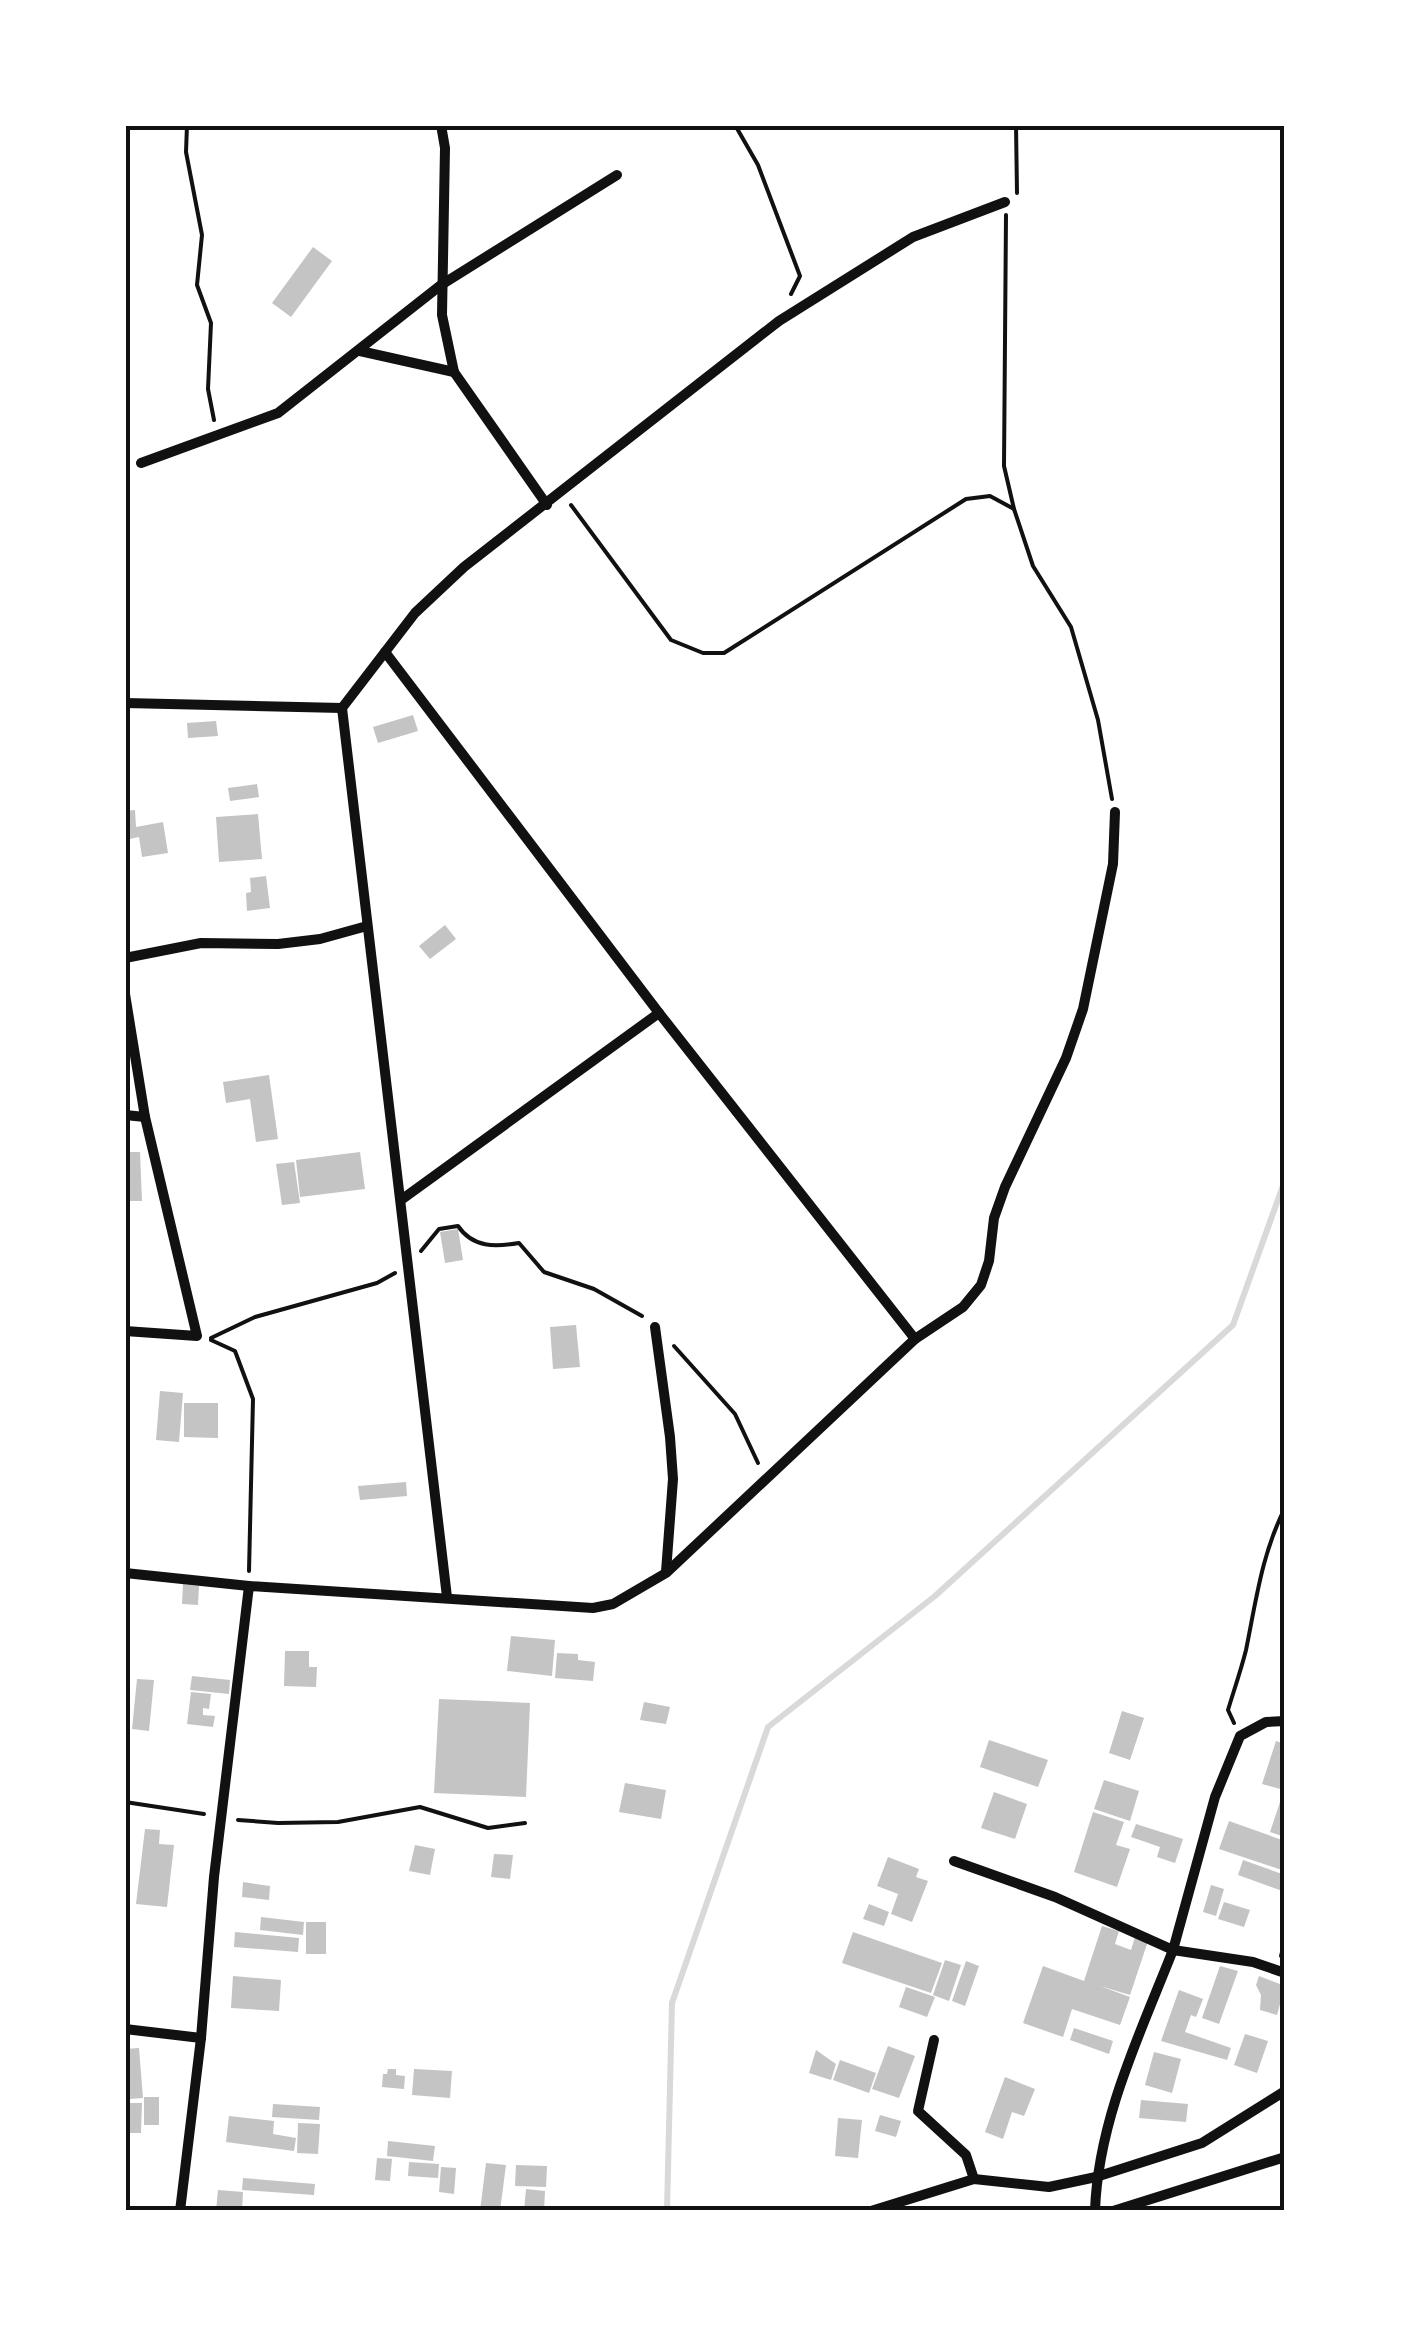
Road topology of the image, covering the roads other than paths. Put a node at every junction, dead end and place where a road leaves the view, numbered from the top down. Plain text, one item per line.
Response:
1 (441, 125) edge
2 (617, 174) dead end
3 (1004, 202) road end
4 (442, 285) junction
5 (360, 351) junction
6 (454, 372) junction
7 (141, 463) dead end
8 (547, 505) junction
9 (385, 652) junction
10 (125, 703) edge
11 (342, 708) junction
12 (1115, 812) road end
13 (366, 926) junction
14 (125, 958) edge
15 (125, 994) edge
16 (659, 1013) junction
17 (125, 1115) edge
18 (145, 1117) junction
19 (401, 1200) junction
20 (655, 1326) road end
21 (125, 1331) edge
22 (915, 1340) junction
23 (125, 1573) edge
24 (666, 1573) junction
25 (249, 1586) junction
26 (447, 1597) junction
27 (1285, 1721) edge
28 (954, 1861) dead end
29 (1174, 1950) junction
30 (1285, 1973) edge
31 (125, 2030) edge
32 (201, 2038) junction
33 (934, 2040) dead end
34 (1285, 2091) edge
35 (1285, 2157) edge
36 (1096, 2177) junction
37 (974, 2179) junction
38 (180, 2211) edge
39 (871, 2211) edge
40 (1095, 2211) edge
41 (1113, 2211) edge

1 - 4 street
2 - 4 street
3 - 8 street
4 - 5 street
4 - 6 street
5 - 6 street
5 - 7 street
6 - 8 street
8 - 9 street
9 - 11 street
9 - 16 street
10 - 11 street
11 - 13 street
12 - 22 street
13 - 14 street
13 - 19 street
15 - 18 street
16 - 19 street
16 - 22 street
17 - 18 street
18 - 21 street
19 - 26 street
20 - 24 street
22 - 24 street
23 - 25 street
24 - 26 street
25 - 26 street
25 - 32 street
27 - 29 street
28 - 29 street
29 - 30 street
29 - 36 street
31 - 32 street
32 - 38 street
33 - 37 street
34 - 36 street
35 - 41 street
36 - 37 street
36 - 40 street
37 - 39 street

